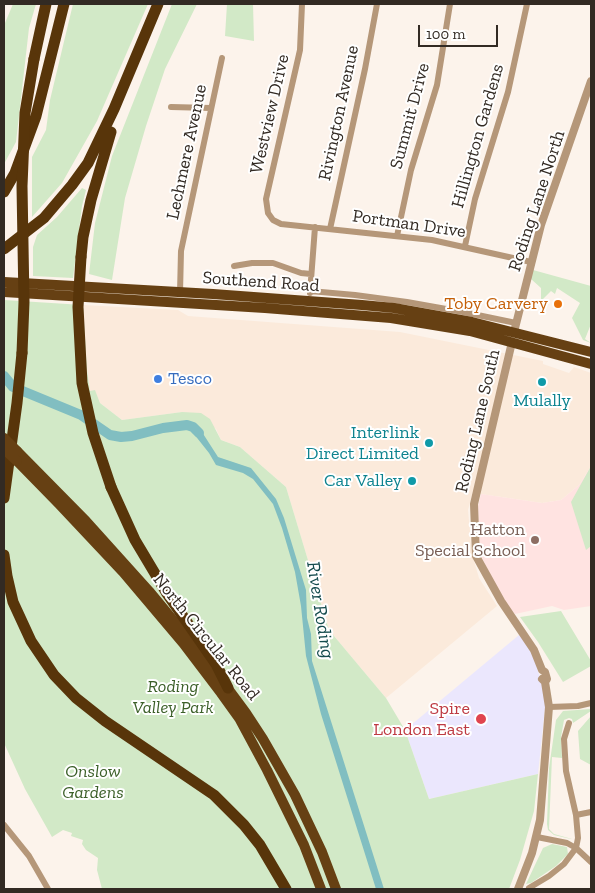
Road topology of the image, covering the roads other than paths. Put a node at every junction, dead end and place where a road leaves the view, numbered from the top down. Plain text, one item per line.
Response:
1 (46, 4) edge
2 (64, 4) edge
3 (158, 4) edge
4 (165, 4) edge
5 (302, 4) edge
6 (377, 4) edge
7 (450, 4) edge
8 (527, 4) edge
9 (152, 17) junction
10 (222, 58) dead end
11 (591, 81) edge
12 (172, 107) dead end
13 (211, 108) junction
14 (98, 172) junction
15 (4, 192) edge
16 (280, 224) joint
17 (315, 227) junction
18 (330, 229) junction
19 (398, 236) junction
20 (465, 246) junction
21 (4, 249) edge
22 (531, 262) junction
23 (234, 266) dead end
24 (311, 274) junction
25 (4, 282) edge
26 (4, 292) edge
27 (180, 293) junction
28 (309, 296) junction
29 (514, 332) junction
30 (591, 352) edge
31 (591, 364) edge
32 (4, 438) edge
33 (4, 449) edge
34 (17, 456) junction
35 (4, 498) edge
36 (4, 555) edge
37 (228, 688) junction
38 (591, 704) edge
39 (549, 707) junction
40 (569, 722) dead end
41 (591, 812) edge
42 (576, 815) junction
43 (4, 825) edge
44 (537, 837) junction
45 (576, 848) junction
46 (591, 862) edge
47 (529, 888) dead end
48 (48, 889) edge
49 (286, 889) edge
50 (321, 889) edge
51 (336, 889) edge
52 (518, 889) edge

1 - 35 highway, bridge
2 - 15 highway
3 - 9 highway
4 - 14 highway
5 - 16 street, Westview Drive
6 - 18 street, Rivington Avenue
7 - 19 street, Summit Drive
8 - 20 street, Hillington Gardens
9 - 14 highway
9 - 21 highway
10 - 13 street, Lechmere Avenue
11 - 22 street, Roding Lane North
12 - 13 street
13 - 27 street, Lechmere Avenue
14 - 37 highway, bridge
16 - 17 street, Portman Drive
17 - 18 street, Portman Drive
17 - 24 street
18 - 19 street, Portman Drive
19 - 20 street, Portman Drive
20 - 22 street, Portman Drive
22 - 29 street, Roding Lane North
23 - 24 street
24 - 28 street
25 - 27 highway, Southend Road
26 - 29 highway, Southend Road
27 - 28 highway, Southend Road
28 - 29 highway, Southend Road
29 - 30 highway
29 - 31 highway
29 - 39 street, Roding Lane South
32 - 34 highway, North Circular Road, bridge
33 - 34 highway, North Circular Road, bridge
34 - 37 highway, North Circular Road
34 - 50 highway, North Circular Road
36 - 49 highway
37 - 51 highway, North Circular Road
38 - 39 street
39 - 44 street, Roding Lane South
40 - 42 street
41 - 42 street
42 - 45 street
43 - 48 street
44 - 45 street
44 - 52 street, Roding Lane South
45 - 46 street
45 - 47 street

